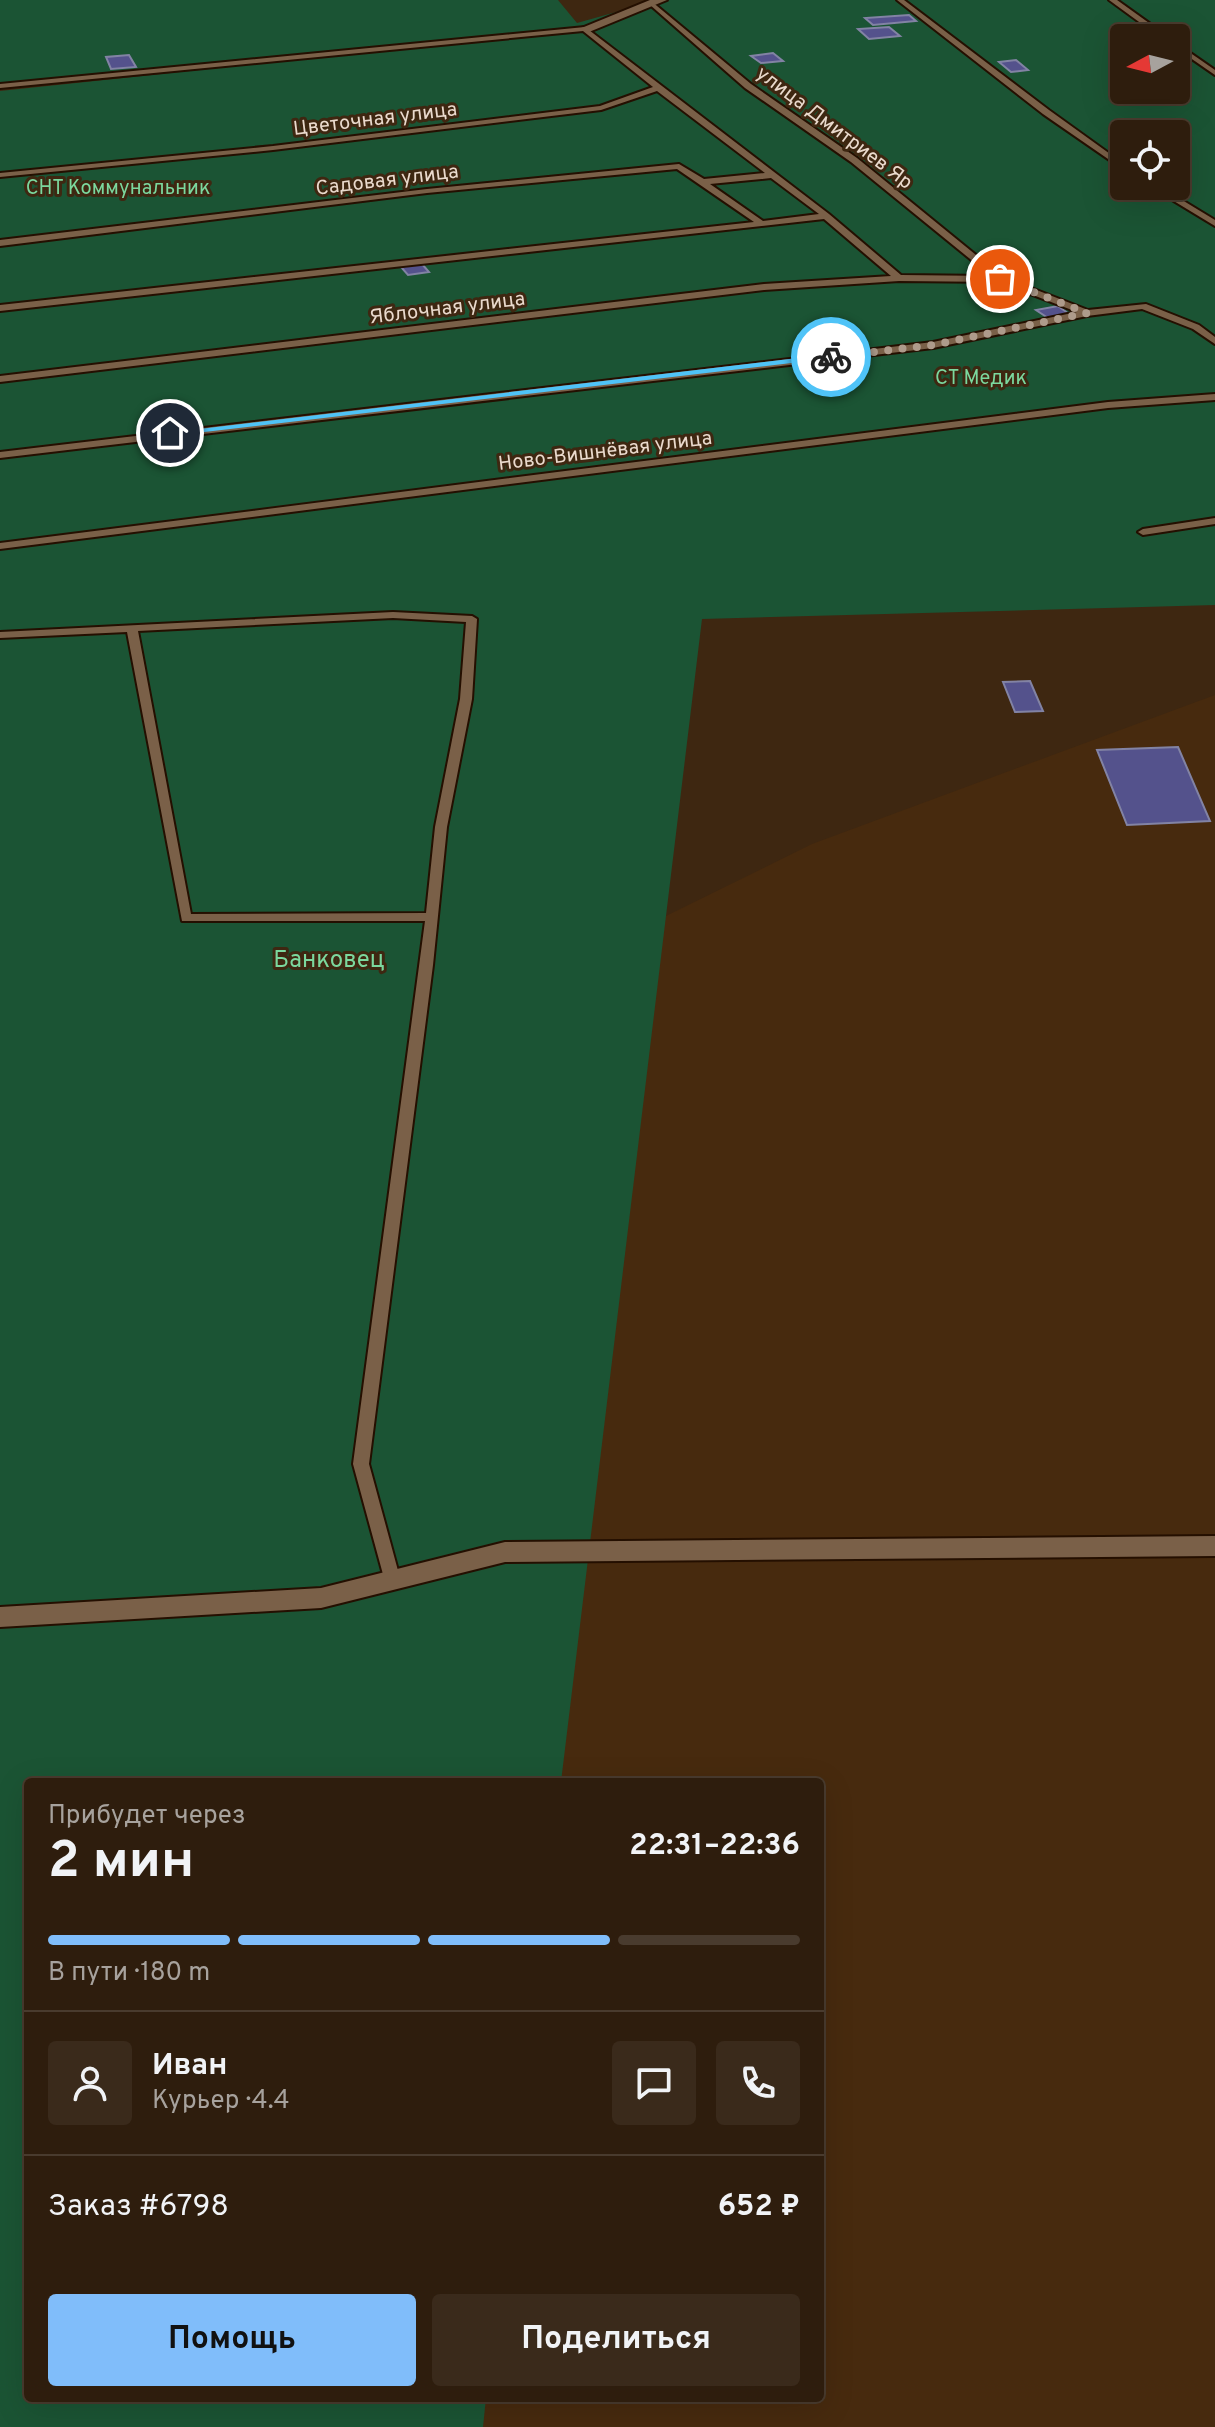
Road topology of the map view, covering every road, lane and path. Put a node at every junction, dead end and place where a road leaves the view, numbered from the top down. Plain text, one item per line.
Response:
1 (900, 0) edge
2 (1112, 0) edge
3 (656, 2) edge
4 (1146, 24) edge
5 (585, 29) junction
6 (1190, 55) edge
7 (1215, 73) edge
8 (0, 86) edge
9 (658, 88) junction
10 (1110, 158) edge
11 (0, 175) edge
12 (773, 175) junction
13 (702, 182) junction
14 (1176, 200) edge
15 (826, 216) junction
16 (761, 223) junction
17 (1215, 224) edge
18 (0, 243) edge
19 (899, 278) junction
20 (1000, 279) junction
21 (0, 308) edge
22 (1087, 313) junction
23 (1215, 341) edge
24 (0, 379) edge
25 (1215, 397) edge
26 (0, 455) edge
27 (1215, 521) edge
28 (1143, 532) dead end
29 (0, 546) edge
30 (132, 628) junction
31 (0, 635) edge
32 (432, 917) junction
33 (1215, 1546) edge
34 (392, 1578) junction
35 (0, 1617) edge

1 - 10 lane
2 - 4 lane
3 - 5 street
3 - 20 lane, улица Дмитриев Яр
5 - 8 lane
5 - 9 lane
6 - 7 lane
9 - 11 lane, Цветочная улица
9 - 12 lane
12 - 13 lane
12 - 15 lane
13 - 16 lane, Садовая улица
13 - 18 lane, Садовая улица
14 - 17 lane
15 - 16 lane
15 - 19 lane
16 - 21 lane
19 - 20 lane, улица Дмитриев Яр
19 - 24 lane, Яблочная улица
20 - 22 lane, улица Дмитриев Яр
22 - 23 lane, улица Дмитриев Яр
22 - 26 lane
25 - 29 lane, Ново-Вишнёвая улица
27 - 28 lane
30 - 31 lane
30 - 32 lane
30 - 32 lane
32 - 34 lane
33 - 34 street
34 - 35 street

